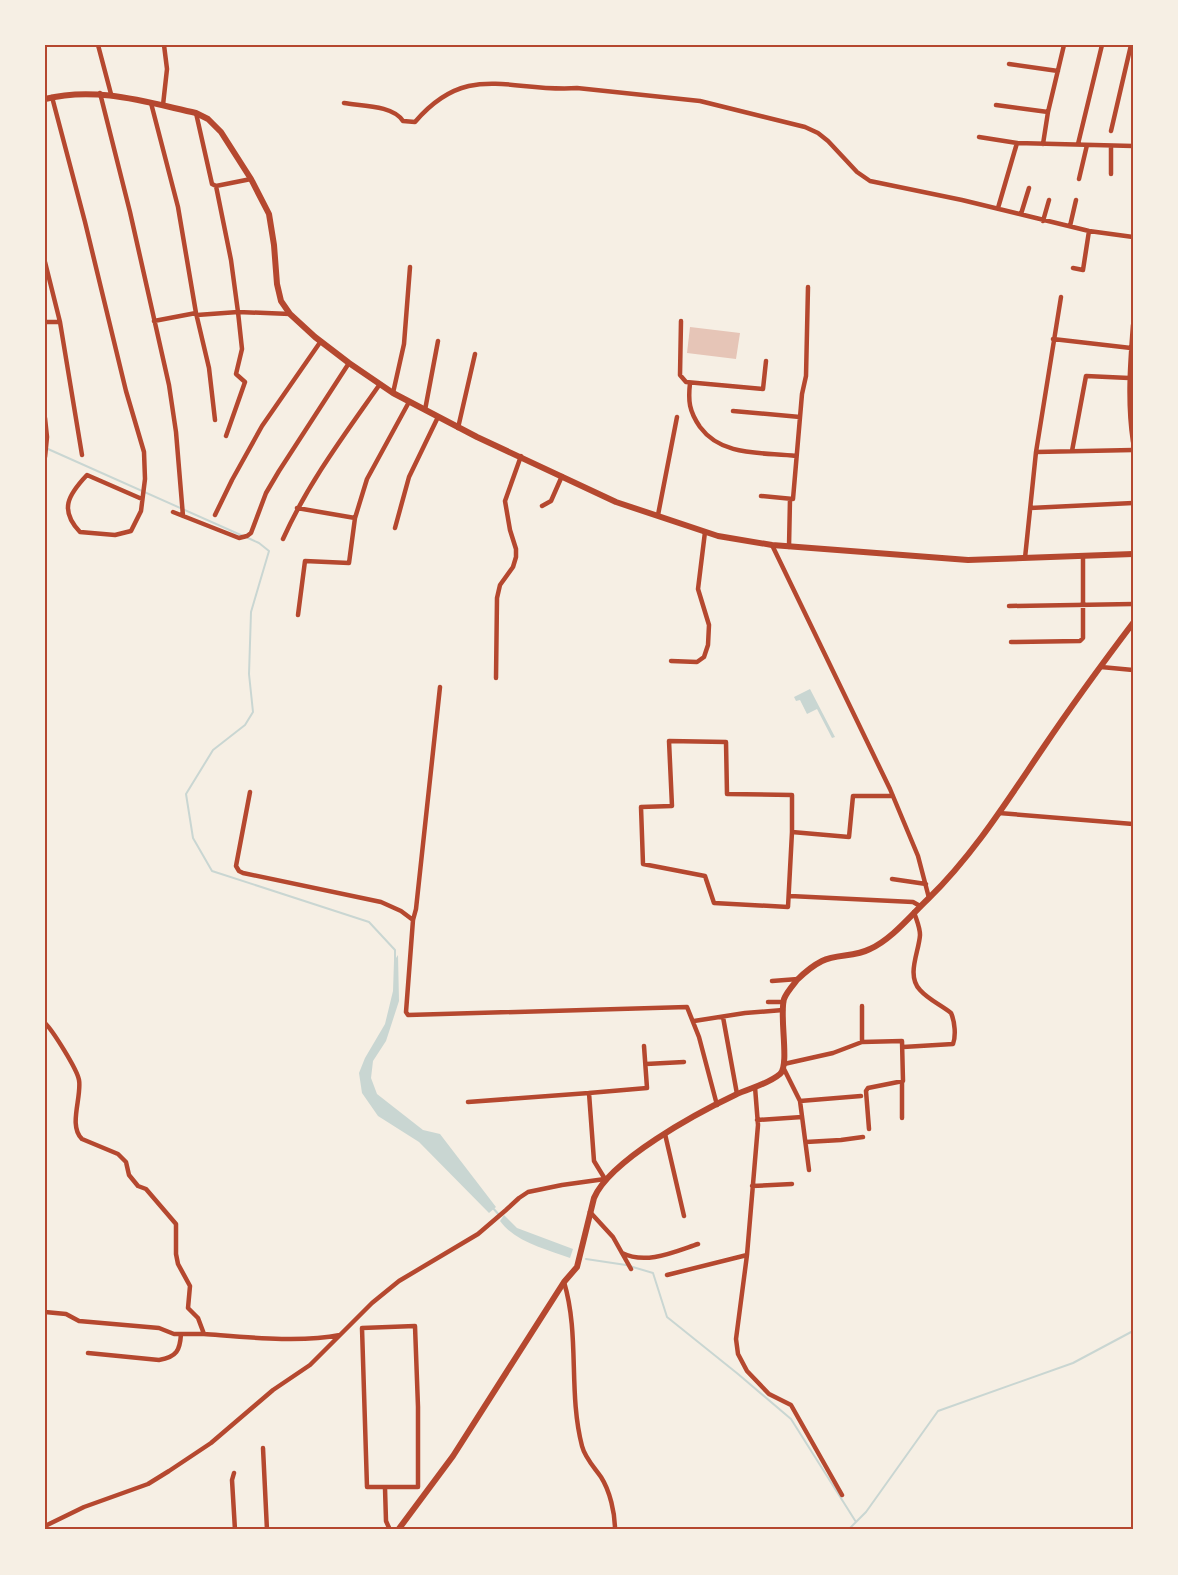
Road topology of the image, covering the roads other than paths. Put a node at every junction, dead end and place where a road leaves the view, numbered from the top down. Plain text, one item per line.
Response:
1 (98, 45) edge
2 (164, 45) edge
3 (1064, 45) edge
4 (1102, 45) edge
5 (1131, 45) edge
6 (1009, 64) dead end
7 (1058, 71) junction
8 (100, 93) junction
9 (111, 94) junction
10 (48, 98) edge
11 (151, 103) junction
12 (344, 103) dead end
13 (163, 105) junction
14 (996, 105) dead end
15 (1048, 112) junction
16 (196, 113) junction
17 (1111, 131) dead end
18 (979, 137) dead end
19 (1017, 143) junction
20 (1042, 144) junction
21 (1078, 144) junction
22 (1087, 145) junction
23 (1111, 146) junction
24 (1133, 146) edge
25 (1111, 174) dead end
26 (251, 178) junction
27 (1079, 179) dead end
28 (216, 186) junction
29 (1029, 188) dead end
30 (1049, 200) dead end
31 (1076, 200) dead end
32 (998, 208) junction
33 (1021, 214) junction
34 (1043, 221) junction
35 (1070, 226) junction
36 (1089, 231) junction
37 (1133, 237) edge
38 (45, 262) edge
39 (410, 267) dead end
40 (1073, 268) dead end
41 (808, 287) dead end
42 (1061, 297) dead end
43 (238, 312) junction
44 (197, 314) junction
45 (290, 314) junction
46 (154, 321) junction
47 (681, 321) dead end
48 (45, 322) edge
49 (60, 322) junction
50 (1133, 325) edge
51 (1053, 339) junction
52 (321, 341) junction
53 (438, 341) dead end
54 (1131, 348) junction
55 (475, 354) dead end
56 (766, 361) dead end
57 (350, 363) junction
58 (1129, 378) junction
59 (690, 382) junction
60 (380, 384) junction
61 (393, 393) junction
62 (409, 402) junction
63 (425, 410) junction
64 (733, 411) dead end
65 (438, 417) junction
66 (677, 417) dead end
67 (800, 417) junction
68 (45, 418) edge
69 (215, 420) dead end
70 (458, 428) junction
71 (226, 436) dead end
72 (1133, 442) edge
73 (1133, 450) edge
74 (1072, 451) junction
75 (1036, 452) junction
76 (82, 456) dead end
77 (521, 456) junction
78 (796, 456) junction
79 (45, 457) edge
80 (562, 476) junction
81 (760, 496) dead end
82 (142, 499) junction
83 (790, 499) junction
84 (1133, 503) edge
85 (542, 506) dead end
86 (297, 508) junction
87 (1030, 508) junction
88 (173, 512) dead end
89 (658, 514) junction
90 (215, 515) dead end
91 (183, 516) junction
92 (355, 518) junction
93 (395, 528) dead end
94 (705, 532) junction
95 (283, 539) dead end
96 (772, 545) junction
97 (789, 546) junction
98 (1133, 554) edge
99 (1083, 556) junction
100 (1025, 558) junction
101 (1083, 604) junction
102 (1133, 604) edge
103 (1009, 606) dead end
104 (298, 615) dead end
105 (1133, 622) edge
106 (1011, 642) dead end
107 (671, 661) dead end
108 (1101, 667) junction
109 (1133, 670) edge
110 (496, 678) dead end
111 (440, 687) dead end
112 (250, 792) dead end
113 (893, 796) junction
114 (999, 813) junction
115 (1133, 824) edge
116 (792, 832) junction
117 (892, 879) dead end
118 (926, 884) junction
119 (789, 896) junction
120 (929, 898) junction
121 (920, 906) junction
122 (914, 912) junction
123 (413, 920) junction
124 (798, 979) junction
125 (772, 981) dead end
126 (768, 1002) dead end
127 (784, 1002) junction
128 (862, 1006) dead end
129 (783, 1010) junction
130 (723, 1017) junction
131 (694, 1022) junction
132 (45, 1023) edge
133 (861, 1042) junction
134 (644, 1046) dead end
135 (903, 1047) junction
136 (684, 1062) dead end
137 (646, 1065) junction
138 (784, 1066) junction
139 (902, 1083) junction
140 (755, 1087) junction
141 (589, 1093) junction
142 (737, 1094) junction
143 (861, 1096) dead end
144 (800, 1101) junction
145 (468, 1102) dead end
146 (717, 1105) junction
147 (802, 1117) junction
148 (902, 1118) dead end
149 (758, 1120) junction
150 (869, 1129) dead end
151 (665, 1134) junction
152 (863, 1137) dead end
153 (806, 1142) junction
154 (808, 1170) dead end
155 (605, 1179) junction
156 (792, 1184) dead end
157 (752, 1186) junction
158 (591, 1212) junction
159 (684, 1216) dead end
160 (698, 1244) dead end
161 (622, 1253) junction
162 (747, 1255) junction
163 (631, 1269) dead end
164 (667, 1275) dead end
165 (564, 1282) junction
166 (45, 1312) edge
167 (181, 1334) junction
168 (204, 1334) junction
169 (340, 1335) junction
170 (88, 1353) dead end
171 (263, 1448) dead end
172 (234, 1473) dead end
173 (385, 1488) junction
174 (842, 1495) dead end
175 (45, 1526) edge
176 (235, 1530) edge
177 (267, 1530) edge
178 (390, 1530) edge
179 (398, 1530) edge
180 (615, 1530) edge

1 - 9 street
2 - 13 street
3 - 7 street
4 - 21 street
5 - 17 street
6 - 7 street
7 - 15 street
8 - 9 street
8 - 10 street
8 - 46 street
9 - 11 street
10 - 82 street
11 - 13 street
11 - 44 street
12 - 32 street
13 - 16 street
14 - 15 street
15 - 20 street
16 - 26 street
16 - 28 street
18 - 19 street
19 - 20 street
19 - 32 street
20 - 21 street
21 - 22 street
22 - 23 street
22 - 27 street
23 - 24 street
23 - 25 street
26 - 28 street
26 - 45 street
28 - 43 street
29 - 33 street
30 - 34 street
31 - 35 street
32 - 33 street
33 - 34 street
34 - 35 street
35 - 36 street
36 - 37 street
36 - 40 street
38 - 49 street
39 - 61 street
41 - 67 street
42 - 51 street
43 - 44 street
43 - 45 street
43 - 71 street
44 - 46 street
44 - 69 street
45 - 52 street
46 - 91 street
47 - 59 street
48 - 49 street
49 - 76 street
50 - 54 street
51 - 54 street
51 - 75 street
52 - 57 street
52 - 90 street
53 - 63 street
54 - 58 street
55 - 70 street
56 - 59 street
57 - 60 street
57 - 91 street
58 - 72 street
58 - 74 street
59 - 78 street
60 - 61 street
60 - 86 street
61 - 62 street
62 - 63 street
62 - 92 street
63 - 65 street
64 - 67 street
65 - 70 street
65 - 93 street
66 - 89 street
67 - 78 street
68 - 79 street
70 - 77 street
73 - 74 street
74 - 75 street
75 - 87 street
77 - 80 street
77 - 110 street
78 - 83 street
80 - 85 street
80 - 89 street
81 - 83 street
82 - 82 street
83 - 97 street
84 - 87 street
86 - 92 street
86 - 95 street
87 - 100 street
88 - 91 street
89 - 94 street
92 - 104 street
94 - 96 street
94 - 107 street
96 - 97 street
96 - 113 street
97 - 100 street
98 - 99 street
99 - 100 street
99 - 101 street
101 - 102 street
101 - 103 street
101 - 106 street
105 - 108 street
108 - 109 street
108 - 114 street
111 - 123 street
112 - 123 street
113 - 116 street
113 - 118 street
114 - 115 street
114 - 120 street
116 - 119 street
116 - 119 street
117 - 118 street
118 - 120 street
119 - 121 street
120 - 121 street
121 - 122 street
122 - 124 street
122 - 135 street
123 - 131 street
124 - 125 street
124 - 127 street
126 - 127 street
127 - 129 street
128 - 133 street
129 - 130 street
129 - 138 street
130 - 131 street
130 - 142 street
131 - 146 street
132 - 168 street
133 - 135 street
133 - 138 street
134 - 137 street
135 - 139 street
136 - 137 street
137 - 141 street
138 - 140 street
138 - 144 street
139 - 148 street
139 - 150 street
140 - 142 street
140 - 149 street
141 - 145 street
141 - 155 street
142 - 146 street
143 - 144 street
144 - 147 street
146 - 151 street
147 - 149 street
147 - 153 street
149 - 157 street
151 - 155 street
151 - 159 street
152 - 153 street
153 - 154 street
155 - 158 street
155 - 169 street
156 - 157 street
157 - 162 street
158 - 161 street
158 - 165 street
160 - 161 street
161 - 163 street
162 - 164 street
162 - 174 street
165 - 179 street
165 - 180 street
166 - 167 street
167 - 168 street
167 - 170 street
168 - 169 street
169 - 175 street
171 - 177 street
172 - 176 street
173 - 173 street
173 - 178 street

